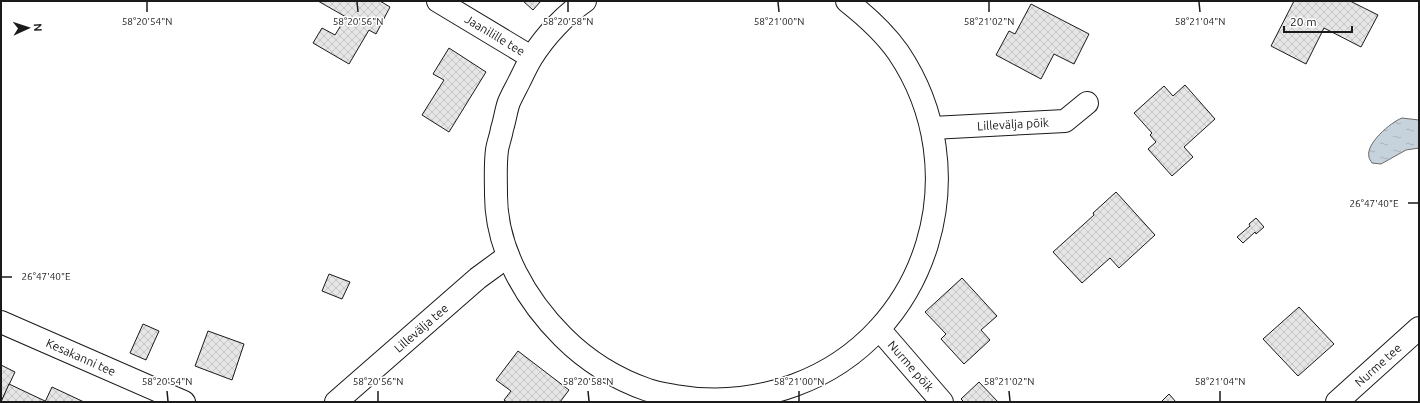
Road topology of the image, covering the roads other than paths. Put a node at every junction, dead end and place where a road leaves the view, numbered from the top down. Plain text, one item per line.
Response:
1 (438, 1) edge
2 (586, 1) edge
3 (847, 1) edge
4 (531, 57) junction
5 (1087, 103) dead end
6 (932, 128) junction
7 (508, 256) junction
8 (1, 322) edge
9 (1419, 328) edge
10 (879, 329) junction
11 (184, 402) edge
12 (336, 402) edge
13 (942, 402) edge
14 (1337, 402) edge

1 - 4 street, Jaanilille tee
2 - 4 street
3 - 6 street
4 - 7 street
5 - 6 street, Lillevälja põik
6 - 10 street
7 - 10 street
7 - 12 street, Lillevälja tee
8 - 11 street, Kesakanni tee
9 - 14 street, Nurme tee
10 - 13 street, Nurme põik

